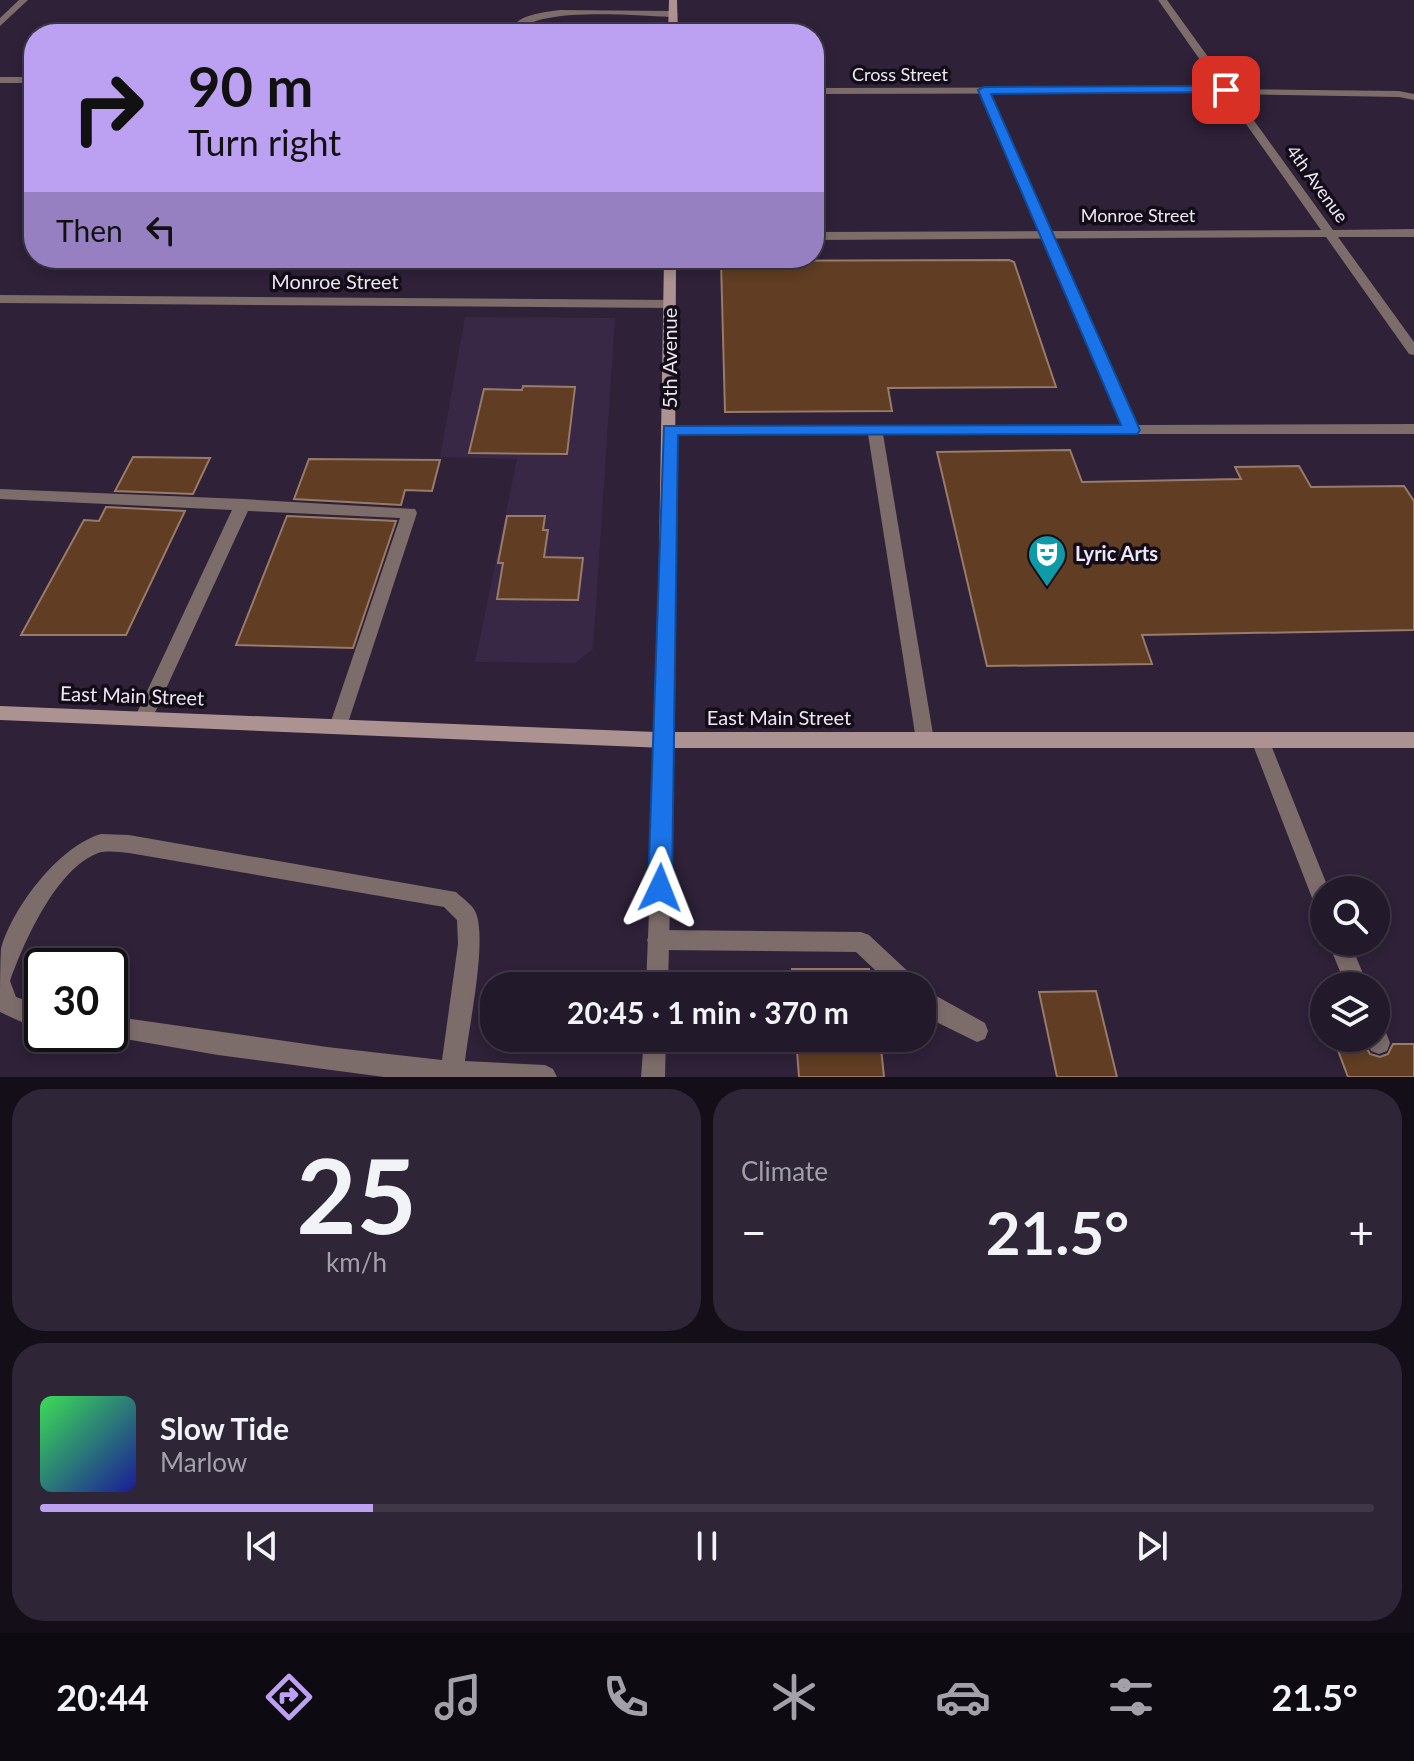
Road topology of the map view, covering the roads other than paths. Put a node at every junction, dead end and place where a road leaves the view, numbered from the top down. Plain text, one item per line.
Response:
1 (24, 0) edge
2 (673, 0) edge
3 (1162, 0) edge
4 (673, 14) junction
5 (0, 23) edge
6 (519, 24) edge
7 (673, 24) edge
8 (0, 80) edge
9 (24, 80) edge
10 (984, 90) junction
11 (824, 91) edge
12 (1227, 91) junction
13 (1414, 97) edge
14 (1330, 233) junction
15 (1414, 233) edge
16 (1048, 234) junction
17 (824, 236) edge
18 (670, 268) edge
19 (0, 299) edge
20 (670, 304) junction
21 (1414, 351) edge
22 (1414, 429) edge
23 (670, 430) junction
24 (875, 430) junction
25 (1132, 430) junction
26 (0, 494) edge
27 (243, 504) junction
28 (0, 713) edge
29 (143, 719) junction
30 (338, 727) junction
31 (665, 740) junction
32 (925, 740) junction
33 (1260, 740) junction
34 (1414, 740) edge
35 (1313, 876) edge
36 (658, 940) junction
37 (657, 972) edge
38 (893, 972) edge
39 (0, 981) edge
40 (936, 1010) edge
41 (24, 1012) edge
42 (128, 1030) edge
43 (977, 1031) dead end
44 (654, 1052) edge
45 (451, 1076) edge
46 (545, 1077) edge
47 (653, 1077) edge

1 - 5 street
2 - 4 main road
3 - 12 street, 4th Avenue
4 - 6 street
4 - 7 main road
8 - 9 street
10 - 11 street, Cross Street
10 - 12 street, Cross Street
10 - 16 street
12 - 13 street, Cross Street
12 - 14 street, 4th Avenue
14 - 15 street, Monroe Street
14 - 16 street, Monroe Street
14 - 21 street, 4th Avenue
16 - 17 street, Monroe Street
16 - 25 street
18 - 20 main road, 5th Avenue
19 - 20 street, Monroe Street
20 - 23 main road, 5th Avenue
22 - 25 street
23 - 24 street
23 - 31 main road, 5th Avenue
24 - 25 street
24 - 32 street
26 - 27 street
27 - 29 street
27 - 30 street
28 - 29 main road, East Main Street
29 - 30 main road, East Main Street
30 - 31 main road, East Main Street
31 - 32 main road, East Main Street
31 - 36 street, 5th Avenue
32 - 33 main road, East Main Street
33 - 34 main road, East Main Street
33 - 35 street
36 - 37 street, 5th Avenue
36 - 38 street
39 - 41 street
39 - 45 street
40 - 43 street
42 - 45 street
44 - 47 street
45 - 46 street

